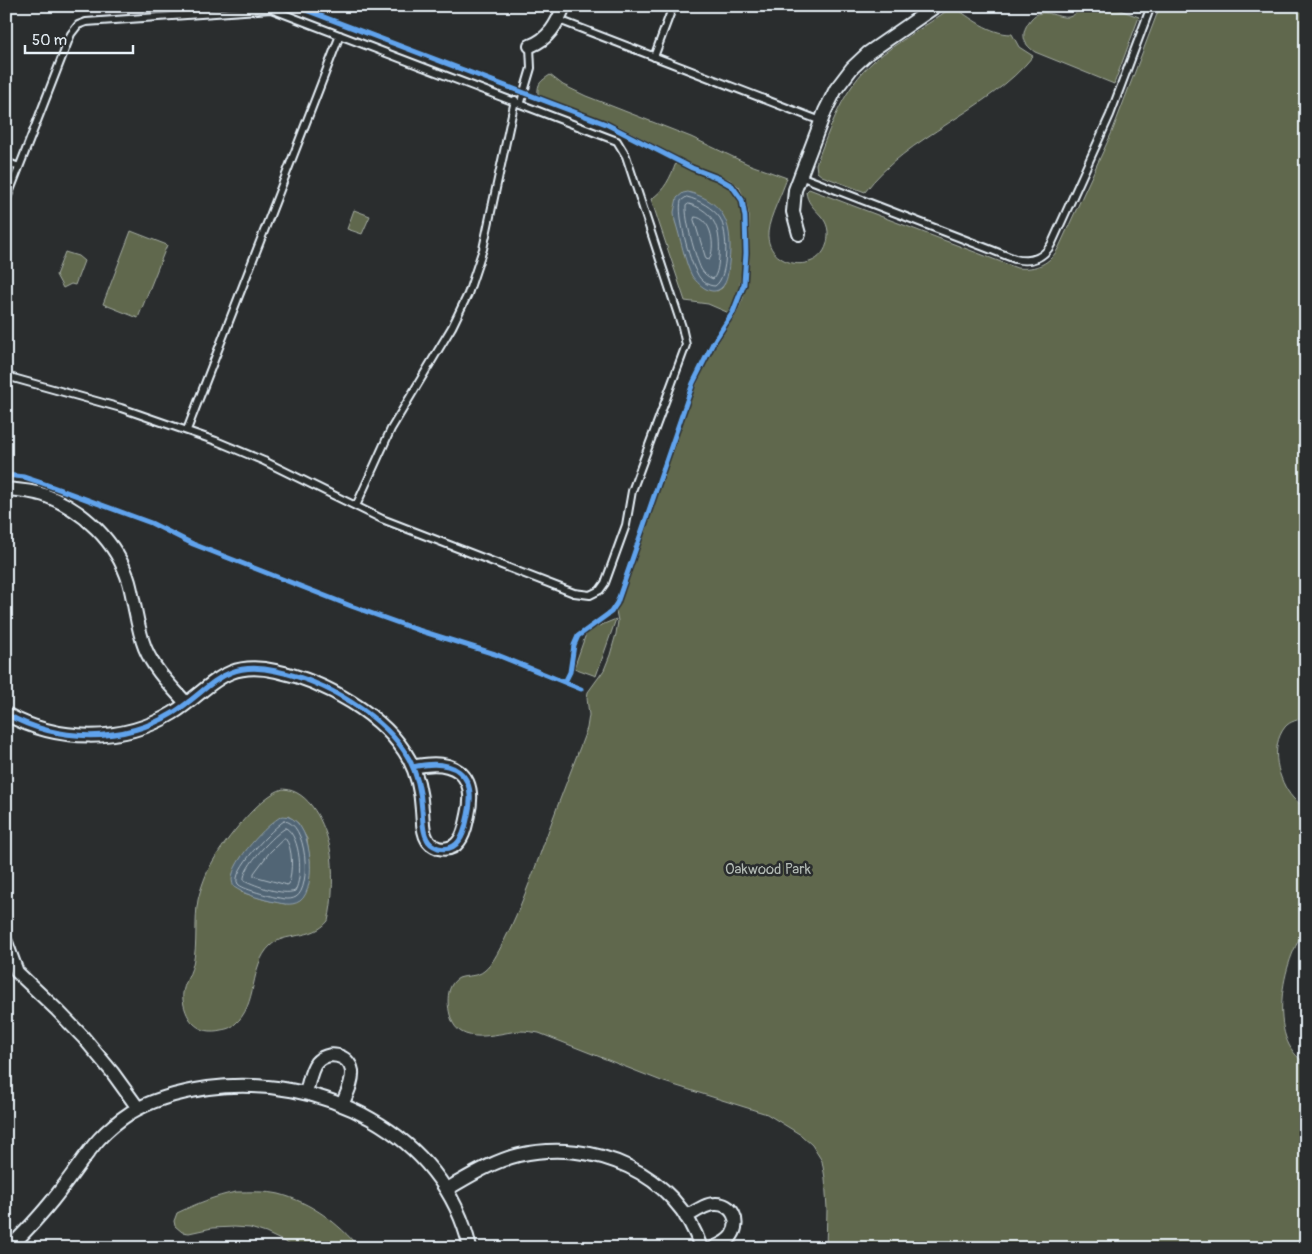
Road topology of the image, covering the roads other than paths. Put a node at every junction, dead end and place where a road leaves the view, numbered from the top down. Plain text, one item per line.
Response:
1 (564, 6) edge
2 (673, 6) edge
3 (936, 6) edge
4 (1152, 6) edge
5 (559, 20) junction
6 (340, 35) junction
7 (530, 46) joint
8 (654, 56) junction
9 (518, 101) junction
10 (821, 120) junction
11 (6, 162) edge
12 (19, 167) junction
13 (800, 176) junction
14 (9, 185) edge
15 (6, 201) edge
16 (799, 234) dead end
17 (6, 376) edge
18 (187, 430) junction
19 (6, 489) edge
20 (356, 506) junction
21 (186, 704) junction
22 (6, 714) edge
23 (413, 767) junction
24 (6, 942) edge
25 (12, 972) edge
26 (306, 1092) junction
27 (342, 1105) junction
28 (138, 1108) junction
29 (447, 1190) junction
30 (686, 1217) junction
31 (9, 1248) edge
32 (470, 1248) edge
33 (701, 1248) edge
34 (712, 1248) edge

1 - 5 street
2 - 8 lane
3 - 10 street
4 - 13 lane
5 - 7 street
5 - 8 lane
6 - 9 lane
6 - 12 lane
6 - 18 lane
7 - 9 lane
8 - 10 lane
9 - 20 lane
9 - 20 lane
10 - 13 street
11 - 12 lane
12 - 14 lane
13 - 16 street
14 - 15 lane
17 - 18 lane
18 - 20 lane
19 - 21 street
21 - 22 street
21 - 23 street
23 - 23 street
24 - 25 street
25 - 28 street
26 - 27 street
26 - 27 street
26 - 28 street
27 - 29 street
28 - 31 street
29 - 30 street
29 - 32 street
30 - 33 street
30 - 34 street

